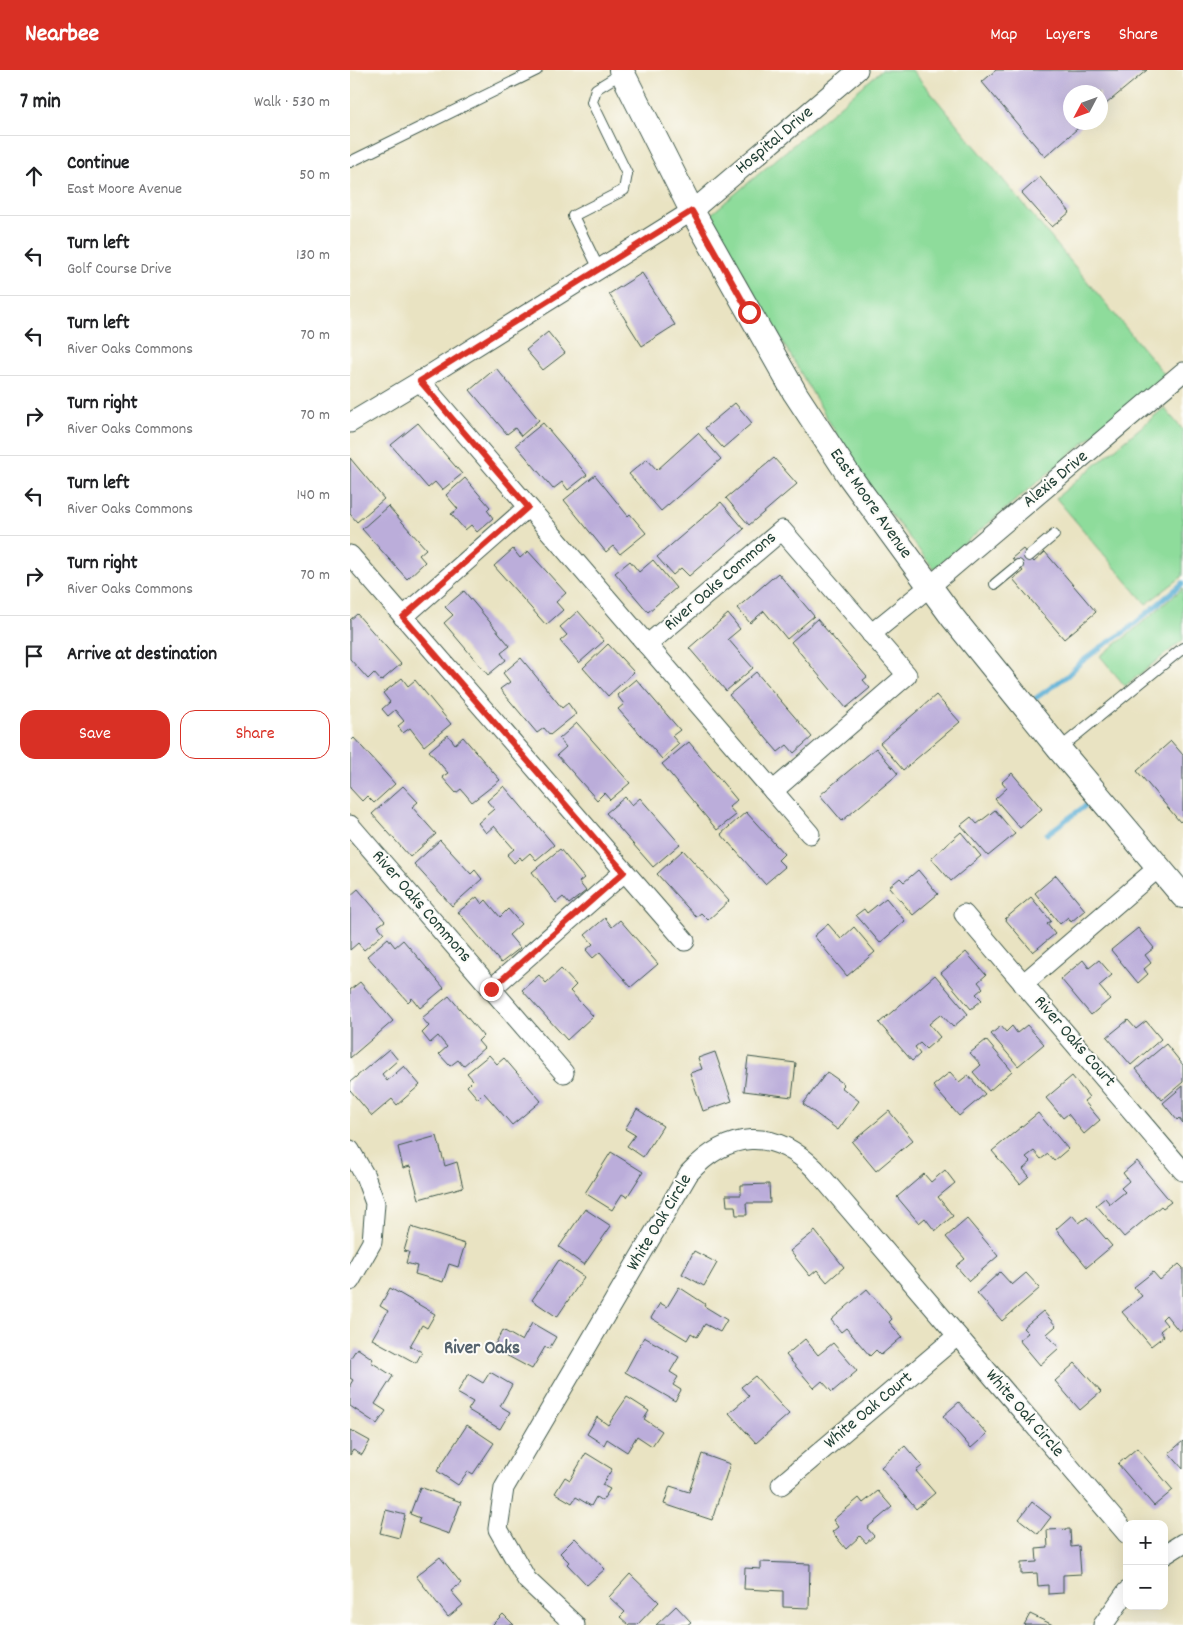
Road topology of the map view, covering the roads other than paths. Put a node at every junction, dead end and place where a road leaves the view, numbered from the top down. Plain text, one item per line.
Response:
1 (537, 70) edge
2 (858, 70) edge
3 (621, 71) edge
4 (350, 162) edge
5 (692, 211) junction
6 (599, 269) junction
7 (1183, 372) edge
8 (420, 381) junction
9 (350, 422) edge
10 (528, 507) junction
11 (1054, 534) dead end
12 (350, 556) edge
13 (1029, 556) dead end
14 (1018, 565) dead end
15 (995, 584) dead end
16 (929, 587) junction
17 (403, 617) junction
18 (871, 634) junction
19 (647, 645) junction
20 (1183, 648) edge
21 (1059, 749) junction
22 (772, 791) junction
23 (350, 825) edge
24 (810, 834) dead end
25 (1159, 867) junction
26 (624, 872) junction
27 (1183, 896) edge
28 (964, 914) dead end
29 (684, 941) dead end
30 (1024, 984) junction
31 (491, 989) junction
32 (564, 1073) dead end
33 (350, 1150) edge
34 (1183, 1170) edge
35 (350, 1281) edge
36 (958, 1336) junction
37 (781, 1485) dead end
38 (1123, 1529) edge
39 (1183, 1543) edge
40 (1168, 1552) edge
41 (1123, 1597) edge
42 (575, 1625) edge
43 (1103, 1625) edge

1 - 4 lane
2 - 5 street, Hospital Drive
3 - 5 street, East Moore Avenue
3 - 6 lane
5 - 6 street, Hospital Drive
5 - 16 street, East Moore Avenue
6 - 8 street, Hospital Drive
7 - 16 street, Alexis Drive
8 - 9 street, Hospital Drive
8 - 10 street
10 - 17 street
10 - 19 street
11 - 13 lane
12 - 17 street
14 - 15 lane
16 - 18 street
16 - 21 street, East Moore Avenue
17 - 26 street
18 - 19 street, River Oaks Commons
18 - 22 street, River Oaks Commons
19 - 22 street
20 - 21 lane
21 - 25 street, East Moore Avenue
22 - 24 street
23 - 31 street, River Oaks Commons
25 - 27 street, East Moore Avenue
25 - 30 street
26 - 29 street
26 - 31 street
28 - 30 street, River Oaks Court
30 - 34 street, River Oaks Court
31 - 32 street, River Oaks Commons
33 - 35 street
36 - 37 street, White Oak Court
36 - 38 street, White Oak Circle
36 - 42 street, White Oak Circle
39 - 40 street
41 - 43 street

